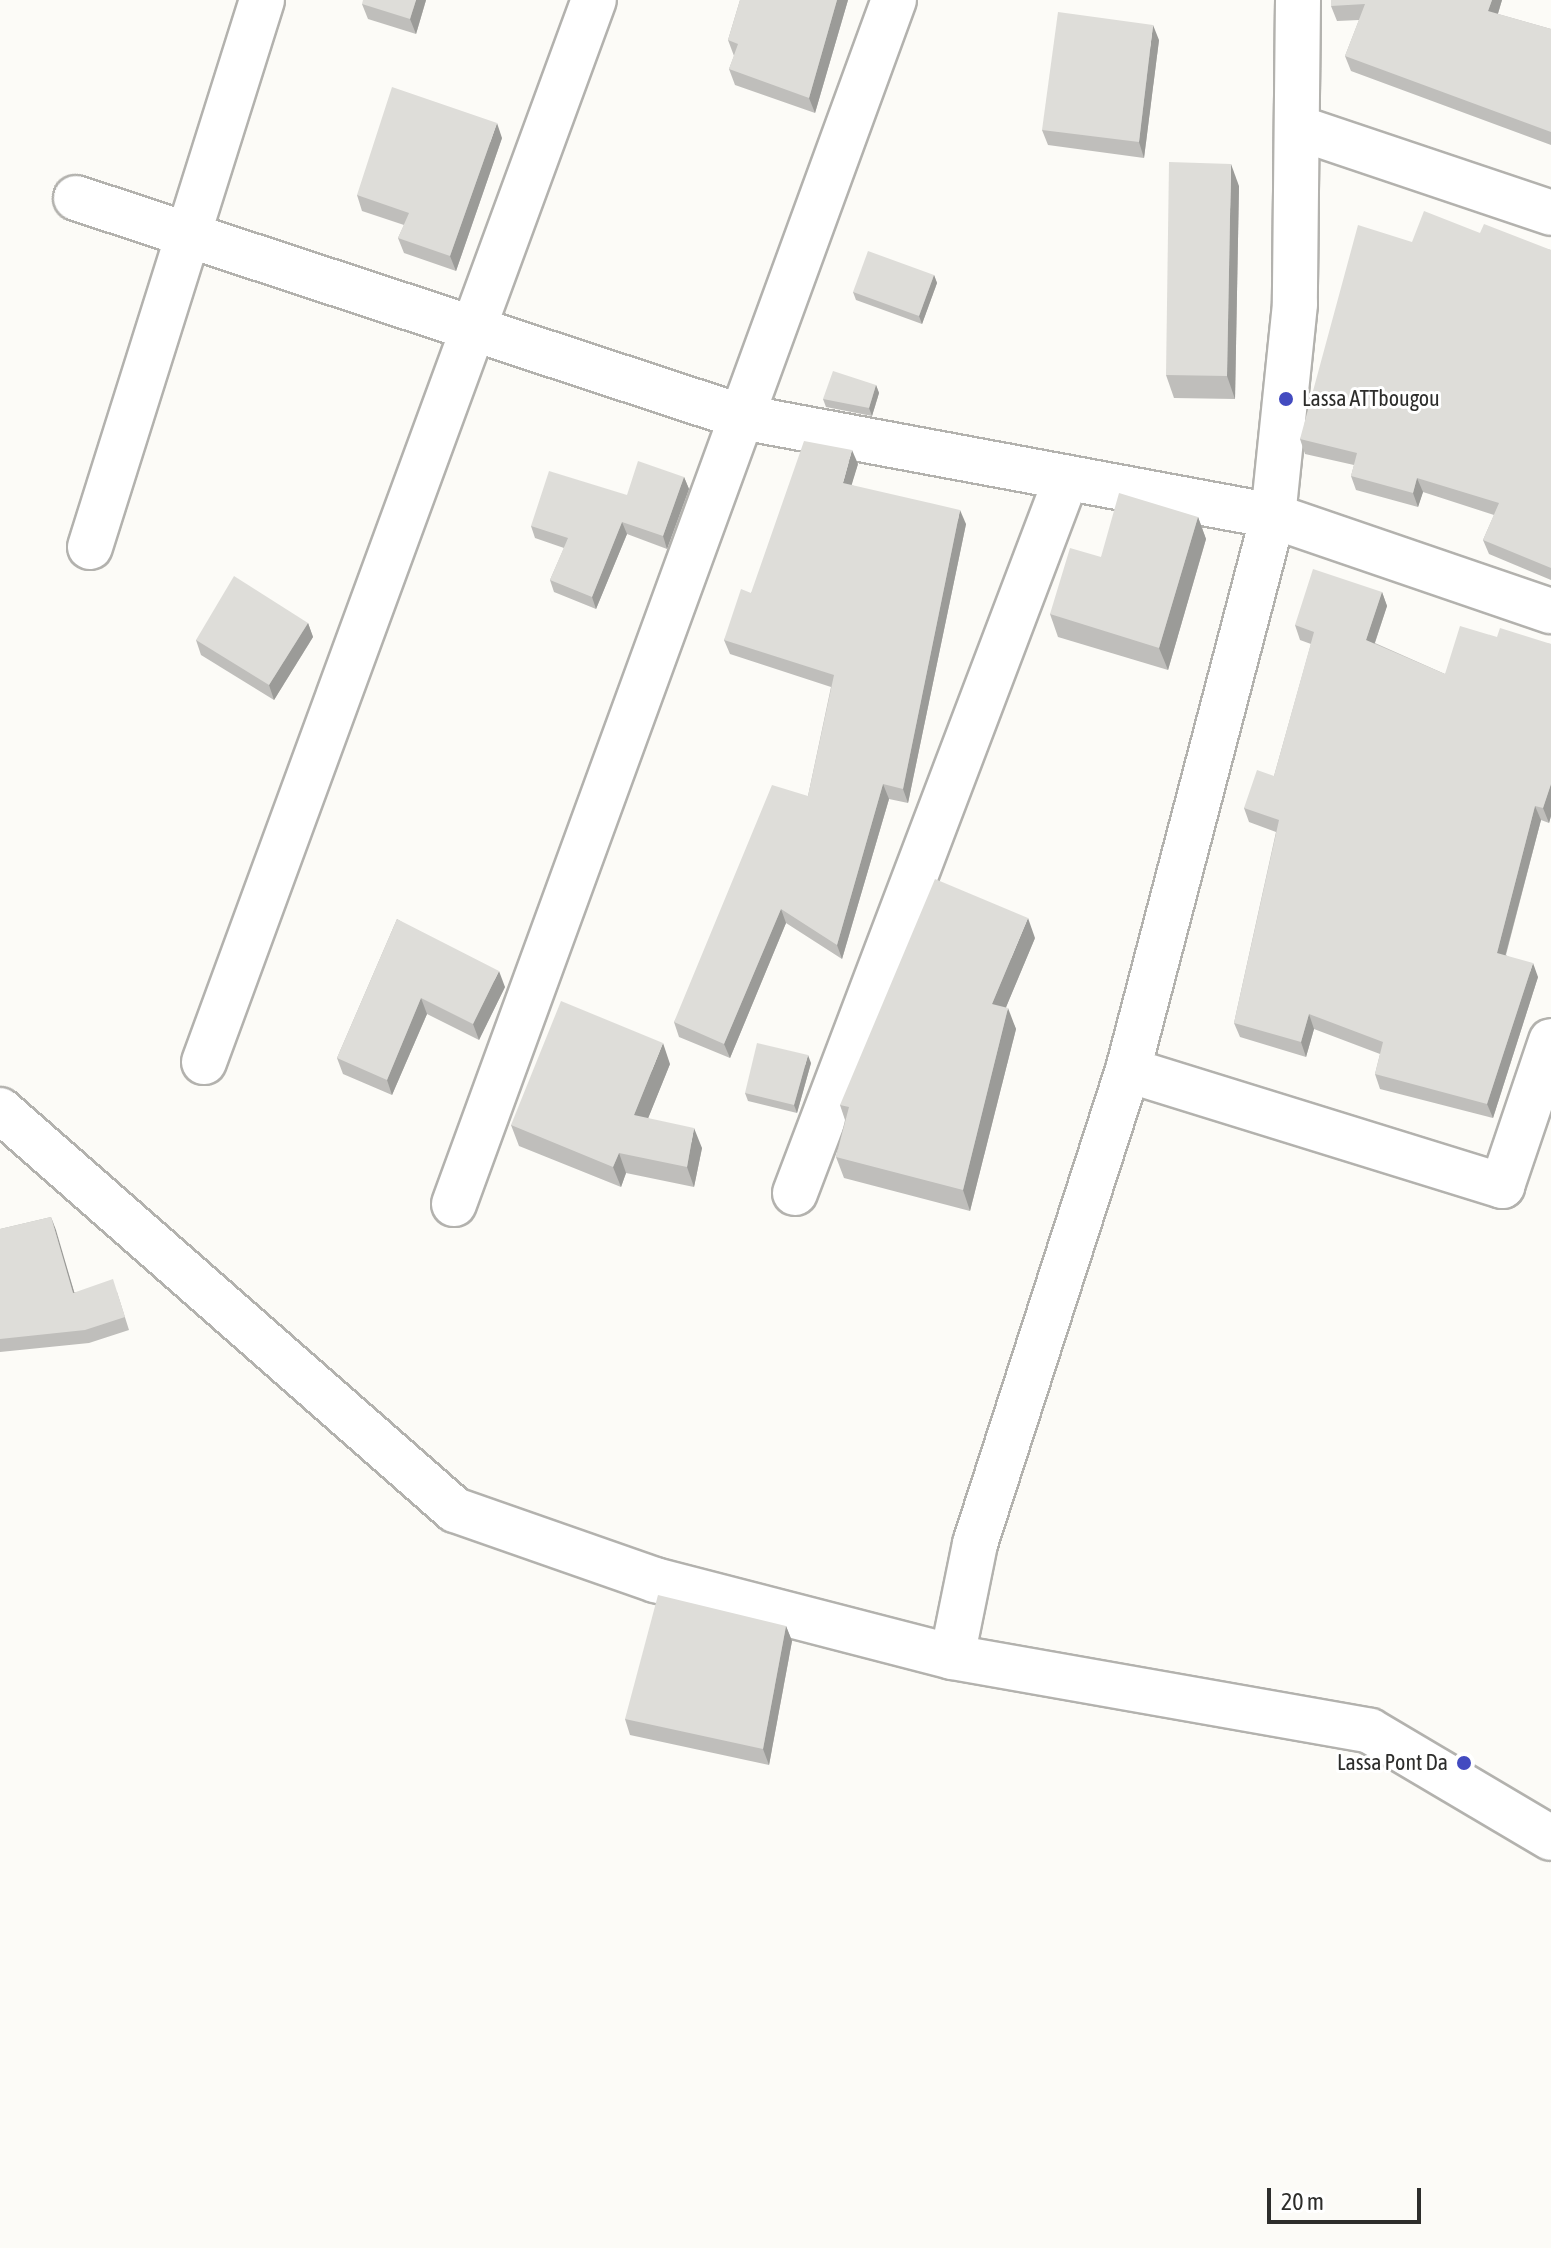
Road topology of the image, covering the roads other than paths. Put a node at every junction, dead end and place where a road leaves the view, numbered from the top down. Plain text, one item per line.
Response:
1 (262, 0) edge
2 (594, 0) edge
3 (894, 0) edge
4 (1298, 0) edge
5 (1302, 129) junction
6 (76, 198) dead end
7 (1551, 213) edge
8 (188, 235) junction
9 (473, 329) junction
10 (742, 417) junction
11 (1065, 482) junction
12 (1273, 516) junction
13 (90, 547) dead end
14 (1551, 611) edge
15 (1551, 1041) edge
16 (204, 1062) dead end
17 (1128, 1070) junction
18 (0, 1110) edge
19 (795, 1193) dead end
20 (454, 1204) dead end
21 (952, 1657) junction
22 (1551, 1838) edge

1 - 8 street
2 - 9 street
3 - 10 street
4 - 5 street
5 - 7 street
5 - 12 street
6 - 8 street
8 - 9 street
8 - 13 street
9 - 10 street
9 - 16 street
10 - 11 street
10 - 20 street
11 - 12 street
11 - 19 street
12 - 14 street
12 - 17 street
15 - 17 street
17 - 21 street
18 - 21 street
21 - 22 street

